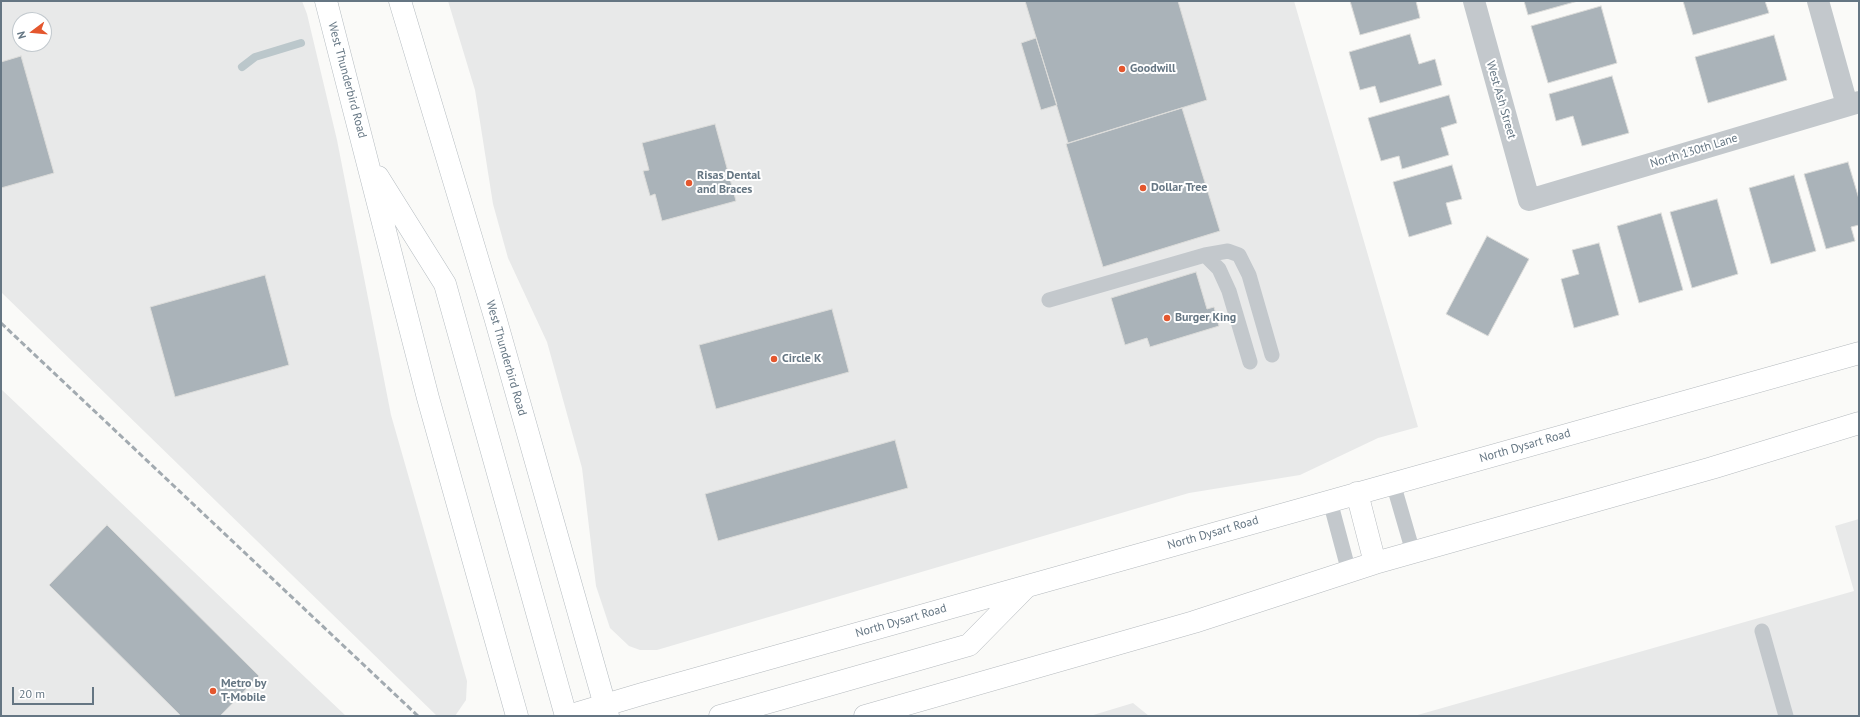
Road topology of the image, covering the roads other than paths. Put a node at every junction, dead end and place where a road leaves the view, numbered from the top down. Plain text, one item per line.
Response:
1 (326, 1) edge
2 (400, 1) edge
3 (1474, 1) edge
4 (1818, 1) edge
5 (1853, 103) edge
6 (368, 160) junction
7 (1529, 200) joint
8 (1205, 255) junction
9 (1049, 300) dead end
10 (1859, 353) edge
11 (1272, 355) dead end
12 (1250, 362) dead end
13 (1859, 423) edge
14 (1393, 483) junction
15 (1357, 494) junction
16 (1330, 501) junction
17 (1413, 552) junction
18 (1375, 563) junction
19 (1350, 572) junction
20 (1027, 586) junction
21 (1762, 631) dead end
22 (602, 712) edge
23 (517, 716) edge
24 (567, 716) edge
25 (720, 716) edge
26 (865, 716) edge
27 (1786, 716) edge

1 - 6 main road, West Thunderbird Road
2 - 22 main road, West Thunderbird Road
3 - 7 street, West Ash Street
4 - 5 street
5 - 7 street, North 130th Lane
6 - 23 main road, West Thunderbird Road
6 - 24 main road
8 - 9 lane
8 - 11 lane
8 - 12 lane
10 - 14 main road, North Dysart Road
13 - 17 main road
14 - 15 main road, North Dysart Road
14 - 17 lane
15 - 16 main road, North Dysart Road
15 - 18 main road
16 - 19 lane
16 - 20 main road, North Dysart Road
17 - 18 main road
18 - 19 main road
19 - 26 main road
20 - 22 main road, North Dysart Road
20 - 25 main road
21 - 27 lane
22 - 24 main road, North Dysart Road

